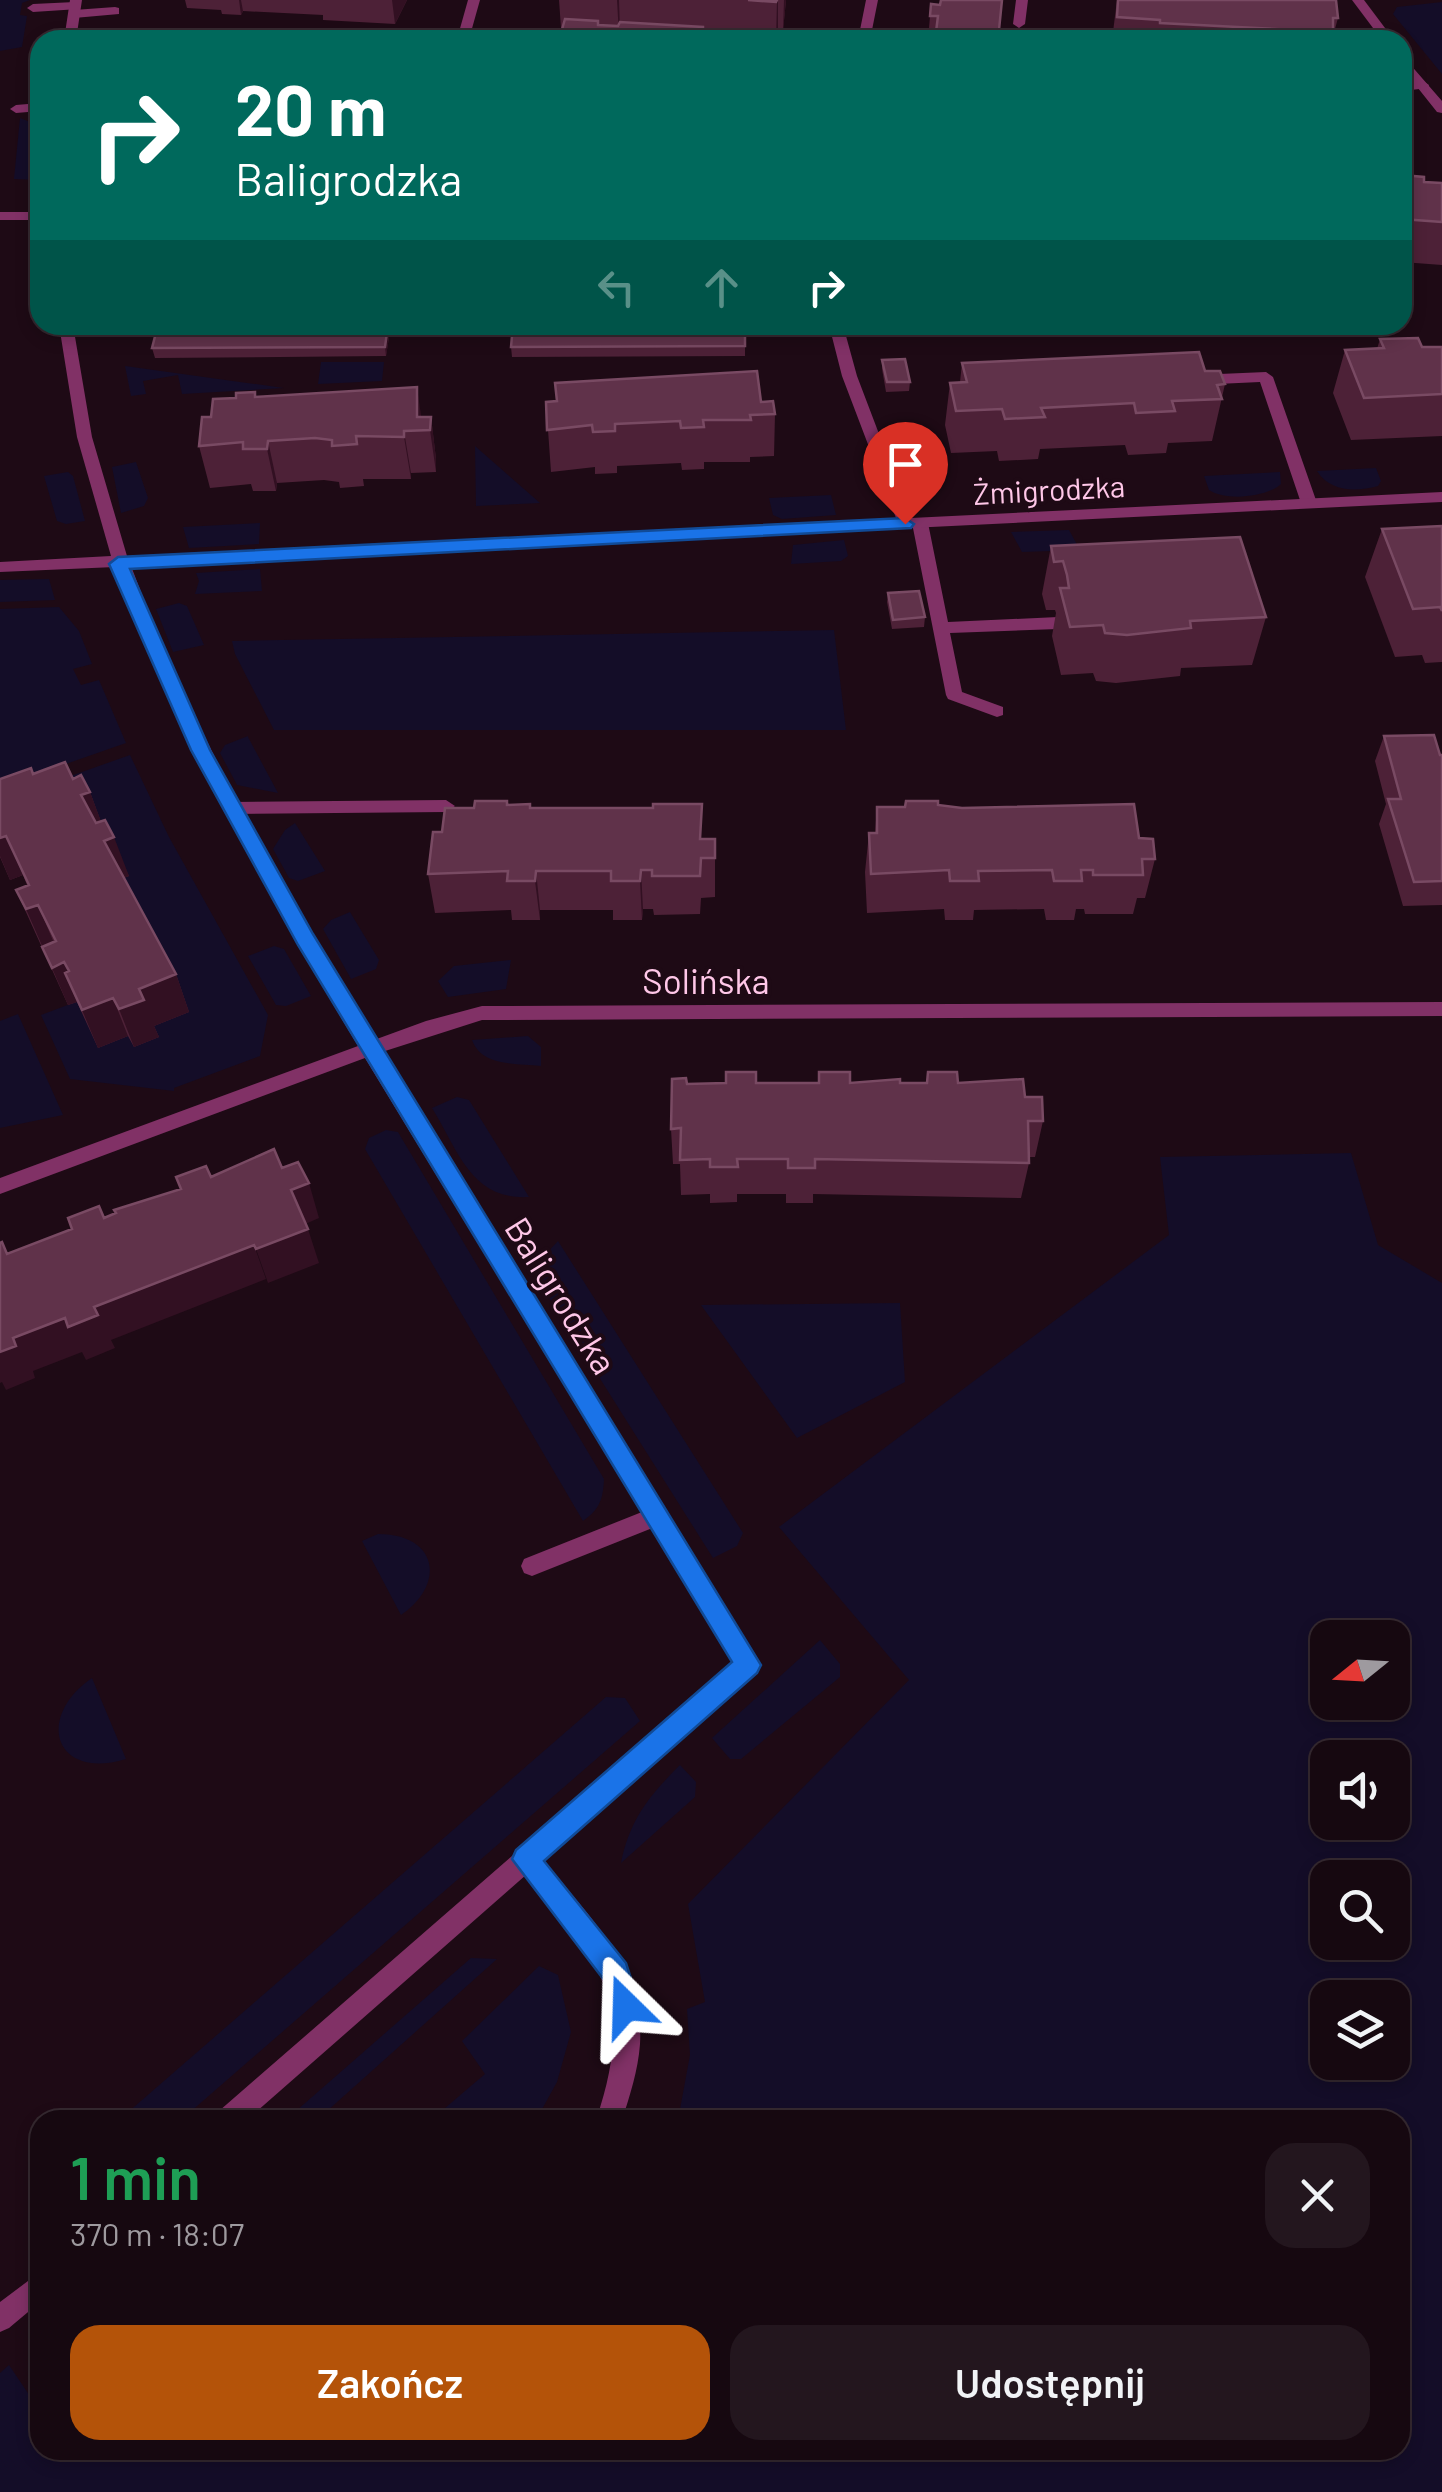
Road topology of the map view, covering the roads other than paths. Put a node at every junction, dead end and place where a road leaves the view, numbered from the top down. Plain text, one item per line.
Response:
1 (474, 0) edge
2 (872, 0) edge
3 (1022, 0) edge
4 (1358, 0) edge
5 (75, 7) edge
6 (33, 8) dead end
7 (116, 12) dead end
8 (1020, 24) dead end
9 (465, 30) edge
10 (866, 30) edge
11 (1380, 30) edge
12 (1412, 69) edge
13 (1431, 88) edge
14 (30, 108) edge
15 (16, 109) dead end
16 (1442, 109) edge
17 (0, 216) edge
18 (30, 216) edge
19 (67, 335) edge
20 (838, 335) edge
21 (1184, 380) edge
22 (1442, 497) edge
23 (1309, 503) junction
24 (913, 523) junction
25 (118, 564) junction
26 (0, 568) edge
27 (1058, 623) edge
28 (942, 628) junction
29 (997, 711) dead end
30 (446, 806) edge
31 (232, 808) junction
32 (1442, 1009) edge
33 (370, 1048) junction
34 (0, 1186) edge
35 (657, 1516) junction
36 (532, 1566) dead end
37 (525, 1859) junction
38 (239, 2110) edge
39 (612, 2110) edge
40 (30, 2294) edge
41 (0, 2319) edge

1 - 9 street
2 - 10 street
3 - 8 street
4 - 11 street
5 - 6 street
5 - 7 street
12 - 13 street
13 - 16 street
14 - 15 street
17 - 18 street
19 - 25 street, Baligrodzka
20 - 24 street
21 - 23 street
22 - 23 street, Żmigrodzka
23 - 24 street, Żmigrodzka
24 - 25 street, Żmigrodzka
24 - 28 street
25 - 26 street, Żmigrodzka
25 - 31 street, Baligrodzka
27 - 28 street
28 - 29 street
30 - 31 street
31 - 33 street, Baligrodzka
32 - 33 street, Solińska
33 - 34 street, Solińska
33 - 35 street, Baligrodzka
35 - 36 street
35 - 37 street, Baligrodzka
37 - 38 street, Baligrodzka
37 - 39 street
40 - 41 street

